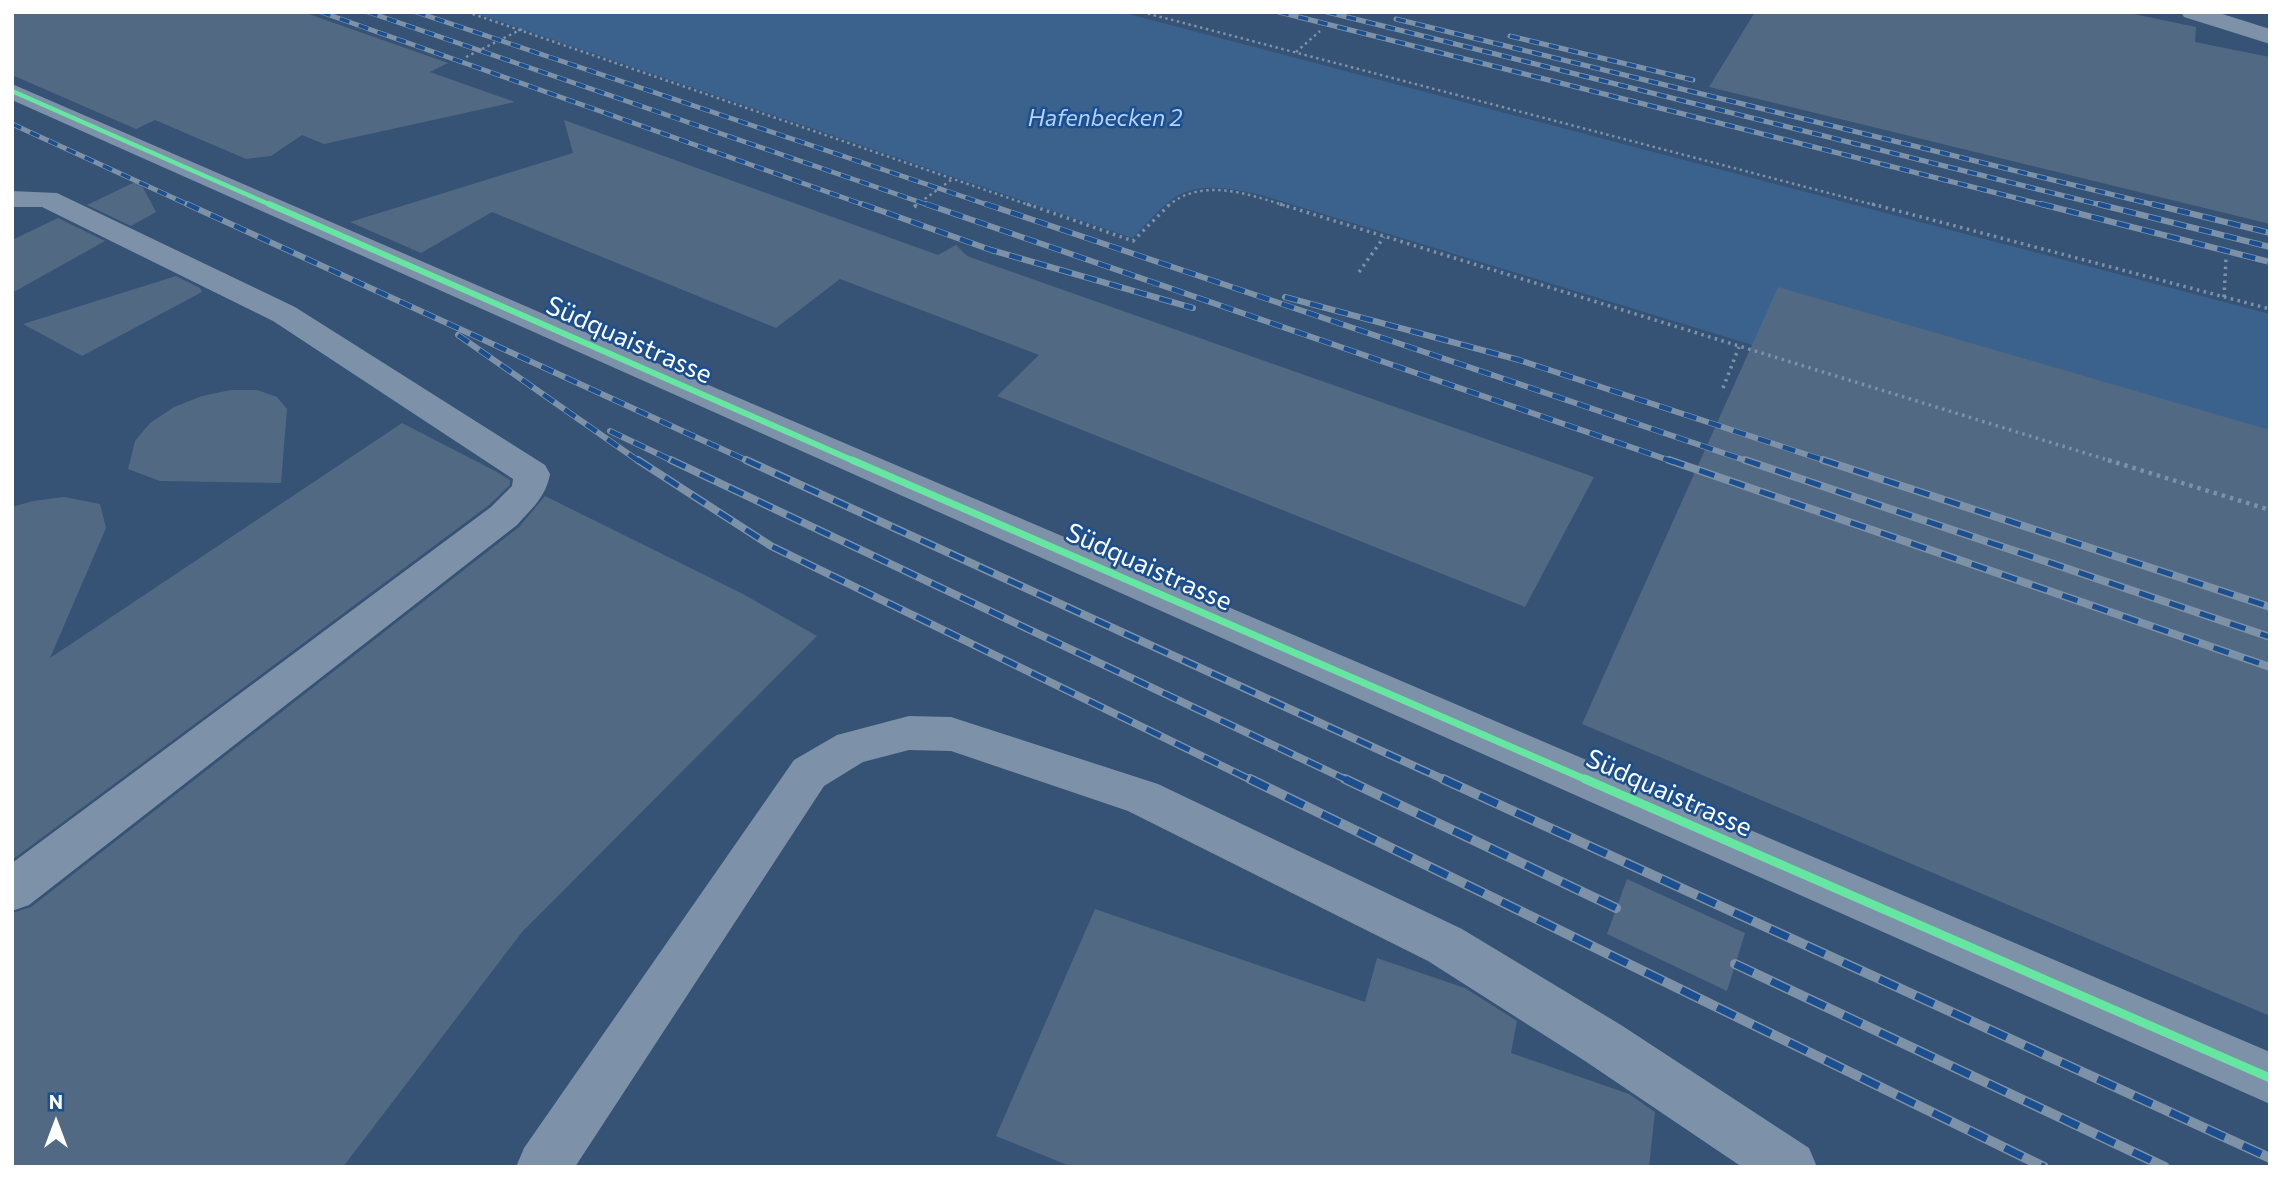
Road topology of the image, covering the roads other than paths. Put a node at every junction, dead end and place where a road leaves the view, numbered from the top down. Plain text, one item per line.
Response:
1 (2192, 12) edge
2 (2270, 37) edge
3 (12, 91) edge
4 (12, 199) edge
5 (12, 890) edge
6 (2270, 1078) edge
7 (543, 1167) edge
8 (1790, 1167) edge

1 - 2 street
3 - 6 street, Südquaistrasse
4 - 5 street
7 - 8 street

